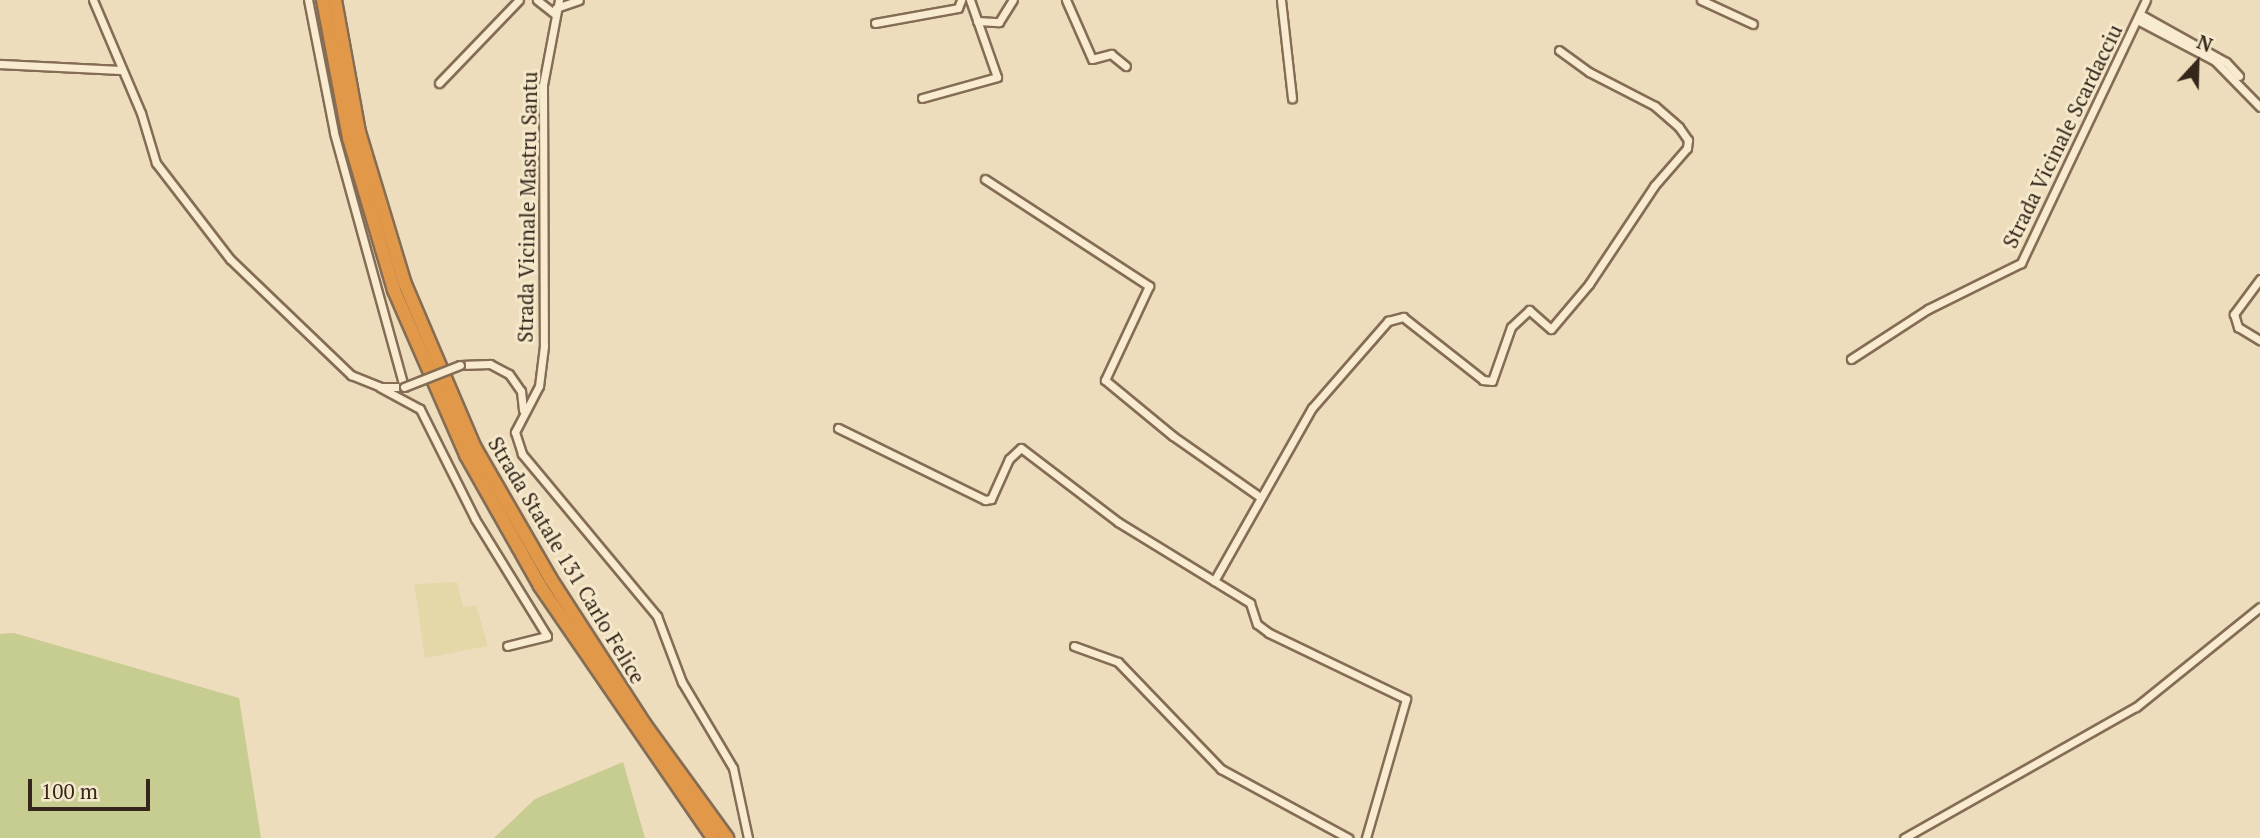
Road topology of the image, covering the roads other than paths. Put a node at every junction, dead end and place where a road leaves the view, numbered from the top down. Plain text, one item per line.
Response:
1 (93, 0) edge
2 (308, 0) edge
3 (323, 0) edge
4 (335, 0) edge
5 (519, 0) edge
6 (537, 0) edge
7 (559, 0) edge
8 (579, 0) edge
9 (961, 0) edge
10 (970, 0) edge
11 (1013, 0) edge
12 (1066, 0) edge
13 (1281, 0) edge
14 (1701, 0) edge
15 (2146, 0) edge
16 (556, 11) junction
17 (2138, 17) junction
18 (977, 21) junction
19 (875, 23) dead end
20 (1753, 24) dead end
21 (1559, 50) dead end
22 (0, 64) edge
23 (1126, 66) dead end
24 (122, 70) junction
25 (439, 83) dead end
26 (922, 98) dead end
27 (1292, 98) dead end
28 (2260, 100) edge
29 (2260, 107) edge
30 (985, 180) dead end
31 (2260, 279) edge
32 (2260, 340) edge
33 (1851, 359) dead end
34 (380, 387) junction
35 (404, 387) junction
36 (523, 411) junction
37 (838, 428) dead end
38 (1260, 497) junction
39 (1214, 581) junction
40 (2260, 607) edge
41 (507, 646) dead end
42 (1074, 646) dead end
43 (713, 838) edge
44 (727, 838) edge
45 (748, 838) edge
46 (1348, 838) edge
47 (1366, 838) edge
48 (1904, 838) edge

1 - 24 street
2 - 35 street
3 - 43 highway, Strada Statale 131 Carlo Felice
4 - 44 highway, Strada Statale 131 Carlo Felice
5 - 25 street
6 - 16 street
7 - 16 street, Strada Vicinale Mastru Santu
8 - 16 street
9 - 19 street
10 - 18 street
11 - 18 street
12 - 23 street
13 - 27 street
14 - 20 street
15 - 17 street, Strada Vicinale Scardacciu
16 - 36 street, Strada Vicinale Mastru Santu
17 - 28 street
17 - 29 street
17 - 33 street, Strada Vicinale Scardacciu
18 - 26 street
21 - 38 street
22 - 24 street
24 - 34 street
30 - 38 street
31 - 32 street
34 - 35 street
34 - 41 street
35 - 36 street, bridge
36 - 45 street
37 - 39 street
38 - 39 street
39 - 47 street
40 - 48 street
42 - 46 street

